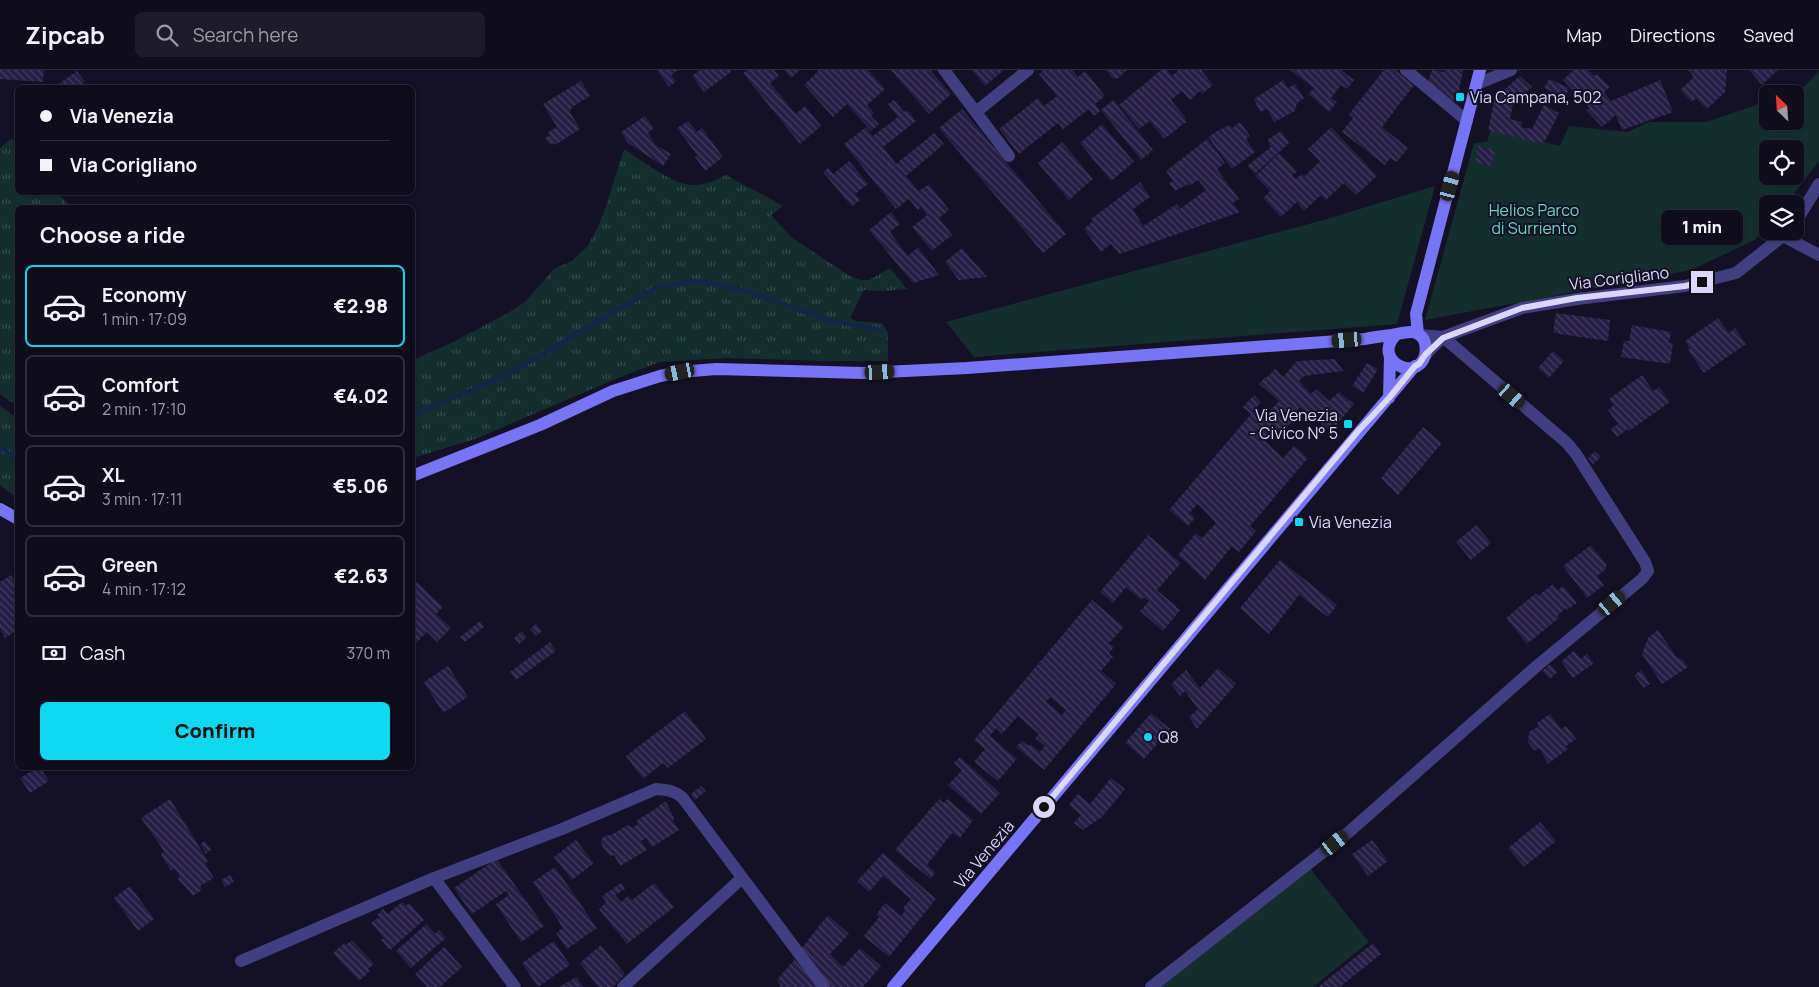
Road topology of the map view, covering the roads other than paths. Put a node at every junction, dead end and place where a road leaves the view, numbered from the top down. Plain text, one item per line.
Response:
1 (944, 70) edge
2 (1028, 70) edge
3 (1406, 70) edge
4 (1480, 70) edge
5 (1511, 70) edge
6 (1477, 84) junction
7 (976, 112) junction
8 (1466, 126) junction
9 (1010, 156) dead end
10 (1819, 184) edge
11 (1804, 208) edge
12 (1778, 240) edge
13 (1795, 240) edge
14 (1819, 255) edge
15 (1416, 314) junction
16 (1400, 333) junction
17 (1419, 335) junction
18 (1443, 338) junction
19 (1365, 339) junction
20 (1389, 353) junction
21 (1425, 355) junction
22 (1415, 366) junction
23 (1389, 398) junction
24 (415, 475) edge
25 (0, 509) edge
26 (15, 517) edge
27 (434, 878) junction
28 (742, 878) junction
29 (241, 961) dead end
30 (515, 987) edge
31 (623, 987) edge
32 (824, 987) edge
33 (893, 987) edge
34 (1151, 987) edge

1 - 7 street
2 - 7 street
3 - 8 street
4 - 6 main road
5 - 6 street
6 - 8 main road
7 - 9 street
8 - 15 main road
10 - 11 street
12 - 18 street, Via Corigliano
13 - 14 street
15 - 16 main road
15 - 17 main road
16 - 17 main road
16 - 19 main road
16 - 20 main road
17 - 18 street
17 - 21 main road
18 - 21 street
18 - 34 street
19 - 20 main road
19 - 24 main road
20 - 22 main road
20 - 23 main road
21 - 22 main road
22 - 23 main road, Via Venezia
23 - 33 main road, Via Venezia
25 - 26 main road
27 - 28 street
27 - 29 street
27 - 30 street
28 - 31 street
28 - 32 street

